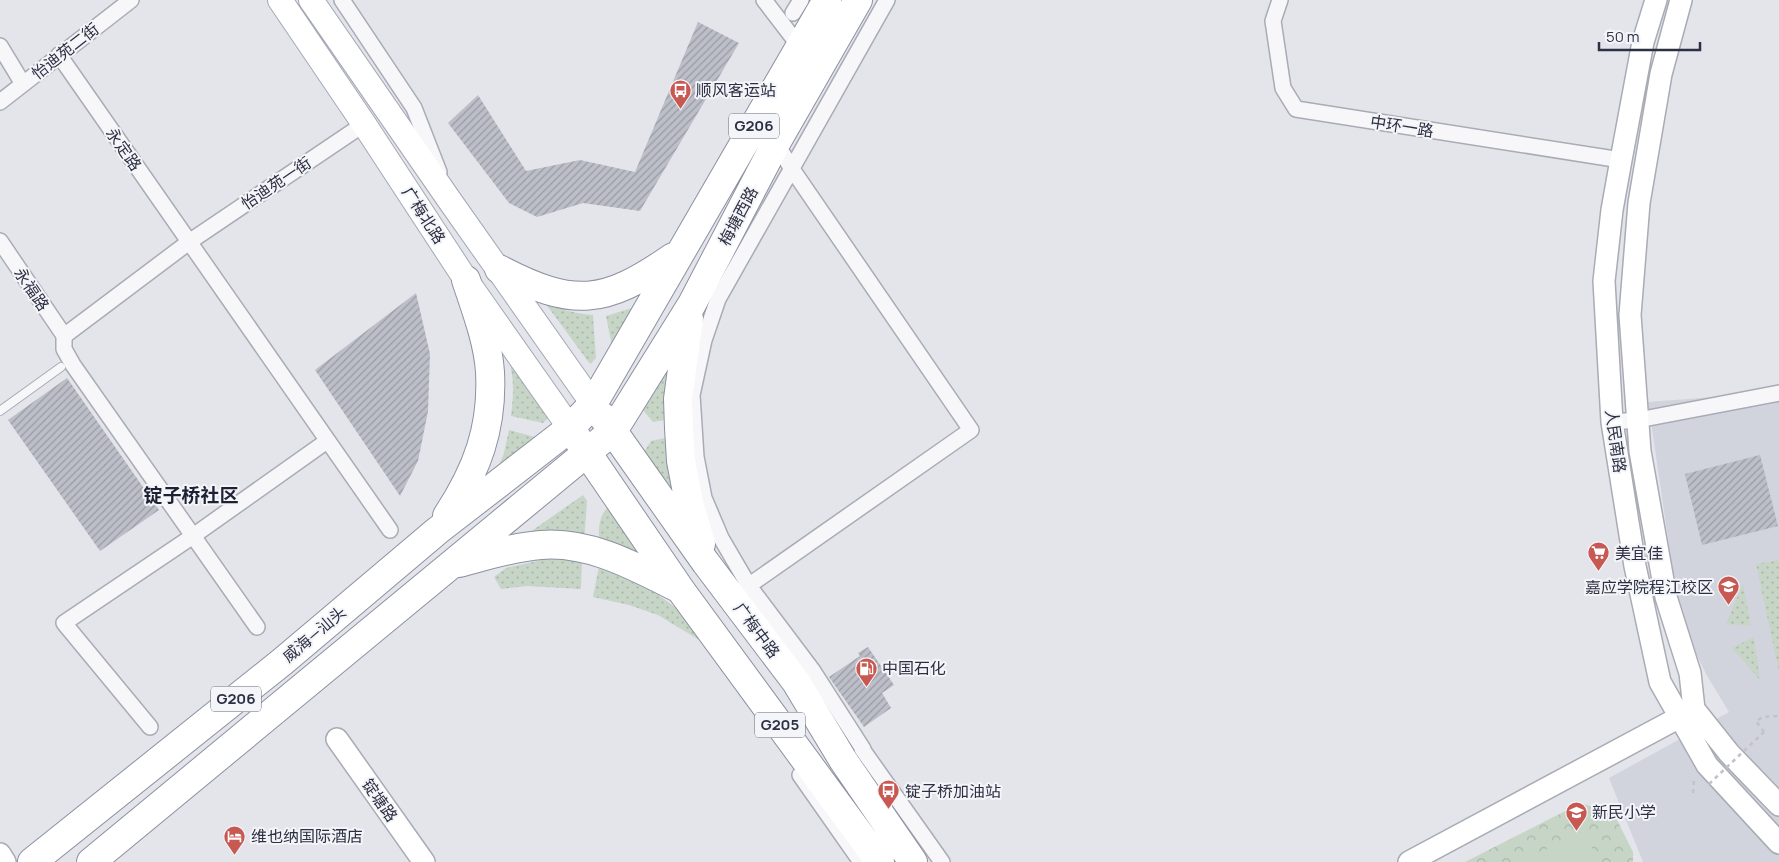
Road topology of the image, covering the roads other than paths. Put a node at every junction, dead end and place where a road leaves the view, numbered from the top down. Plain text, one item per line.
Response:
1 (131, 0) edge
2 (280, 0) edge
3 (312, 0) edge
4 (342, 0) edge
5 (764, 0) edge
6 (827, 0) edge
7 (858, 0) edge
8 (887, 0) edge
9 (1280, 0) edge
10 (1656, 0) edge
11 (1681, 0) edge
12 (0, 46) edge
13 (800, 48) junction
14 (59, 55) junction
15 (23, 84) junction
16 (0, 102) edge
17 (364, 124) junction
18 (776, 143) junction
19 (1621, 160) junction
20 (792, 169) junction
21 (450, 201) junction
22 (0, 241) edge
23 (189, 242) junction
24 (680, 251) junction
25 (499, 269) junction
26 (466, 280) junction
27 (692, 304) junction
28 (64, 337) junction
29 (61, 367) dead end
30 (1779, 393) edge
31 (593, 404) junction
32 (0, 411) edge
33 (1638, 420) junction
34 (1612, 422) junction
35 (570, 428) junction
36 (613, 431) junction
37 (327, 441) junction
38 (586, 453) junction
39 (673, 516) junction
40 (390, 530) dead end
41 (437, 531) junction
42 (643, 535) junction
43 (193, 536) junction
44 (706, 563) junction
45 (451, 566) junction
46 (680, 589) junction
47 (740, 592) junction
48 (257, 627) dead end
49 (1690, 718) junction
50 (776, 720) junction
51 (150, 727) dead end
52 (337, 739) dead end
53 (1779, 804) edge
54 (1779, 843) edge
55 (0, 854) edge
56 (5, 862) edge
57 (32, 862) edge
58 (91, 862) edge
59 (424, 862) edge
60 (861, 862) edge
61 (880, 862) edge
62 (914, 862) edge
63 (942, 862) edge
64 (1409, 862) edge
65 (1433, 862) edge

1 - 14 street, 怡迪苑二街
2 - 17 main road, 广梅北路
3 - 21 main road, 广梅北路
4 - 21 street
5 - 13 street
6 - 13 highway, 梅塘西路 / G206
7 - 18 highway, 梅塘西路 / G206
8 - 20 street
9 - 19 street, 中环一路
10 - 19 street, 人民南路
11 - 33 street, 人民南路
12 - 15 street
13 - 24 highway, 梅塘西路 / G206
14 - 15 street, 怡迪苑二街
14 - 23 street, 永定路
15 - 16 street, 怡迪苑二街
17 - 23 street, 怡迪苑一街
17 - 26 main road, 广梅北路
18 - 20 street
18 - 27 highway, 梅塘西路 / G206
19 - 34 street, 人民南路
20 - 47 street
20 - 47 street
21 - 25 main road, 广梅北路
22 - 28 street, 永福路
23 - 28 street, 怡迪苑一街
23 - 37 street, 永定路
24 - 25 highway
24 - 31 highway, 梅塘西路 / G206
25 - 31 main road, 广梅北路
26 - 35 main road, 广梅北路
26 - 41 highway
27 - 36 highway, 梅塘西路 / G206
27 - 44 highway
28 - 43 street, 永福路
29 - 32 lane
30 - 33 street
31 - 35 highway, 威海—汕头 / G206
31 - 36 highway, 广梅中路 / G205
33 - 34 street
33 - 49 street, 人民南路
34 - 49 street, 人民南路
35 - 38 highway, G205
35 - 41 highway, 威海—汕头 / G206
36 - 38 highway, 威海—汕头 / G206
36 - 39 highway, 广梅中路 / G205
37 - 40 street, 永定路
37 - 43 street
38 - 42 highway, G205
38 - 45 highway, 威海—汕头 / G206
39 - 42 highway
39 - 44 highway, 广梅中路 / G205
41 - 57 highway, 威海—汕头 / G206
42 - 46 highway, G205
43 - 48 street, 永福路
43 - 51 street
44 - 47 highway, 广梅中路 / G205
45 - 46 highway
45 - 58 highway, 威海—汕头 / G206
46 - 50 highway, G205
47 - 62 highway, 广梅中路 / G205
47 - 63 street
49 - 53 street, 人民南路
49 - 54 street, 人民南路
49 - 64 street
49 - 65 street
50 - 60 street
50 - 61 highway, G205
52 - 59 street, 锭塘路
55 - 56 street

